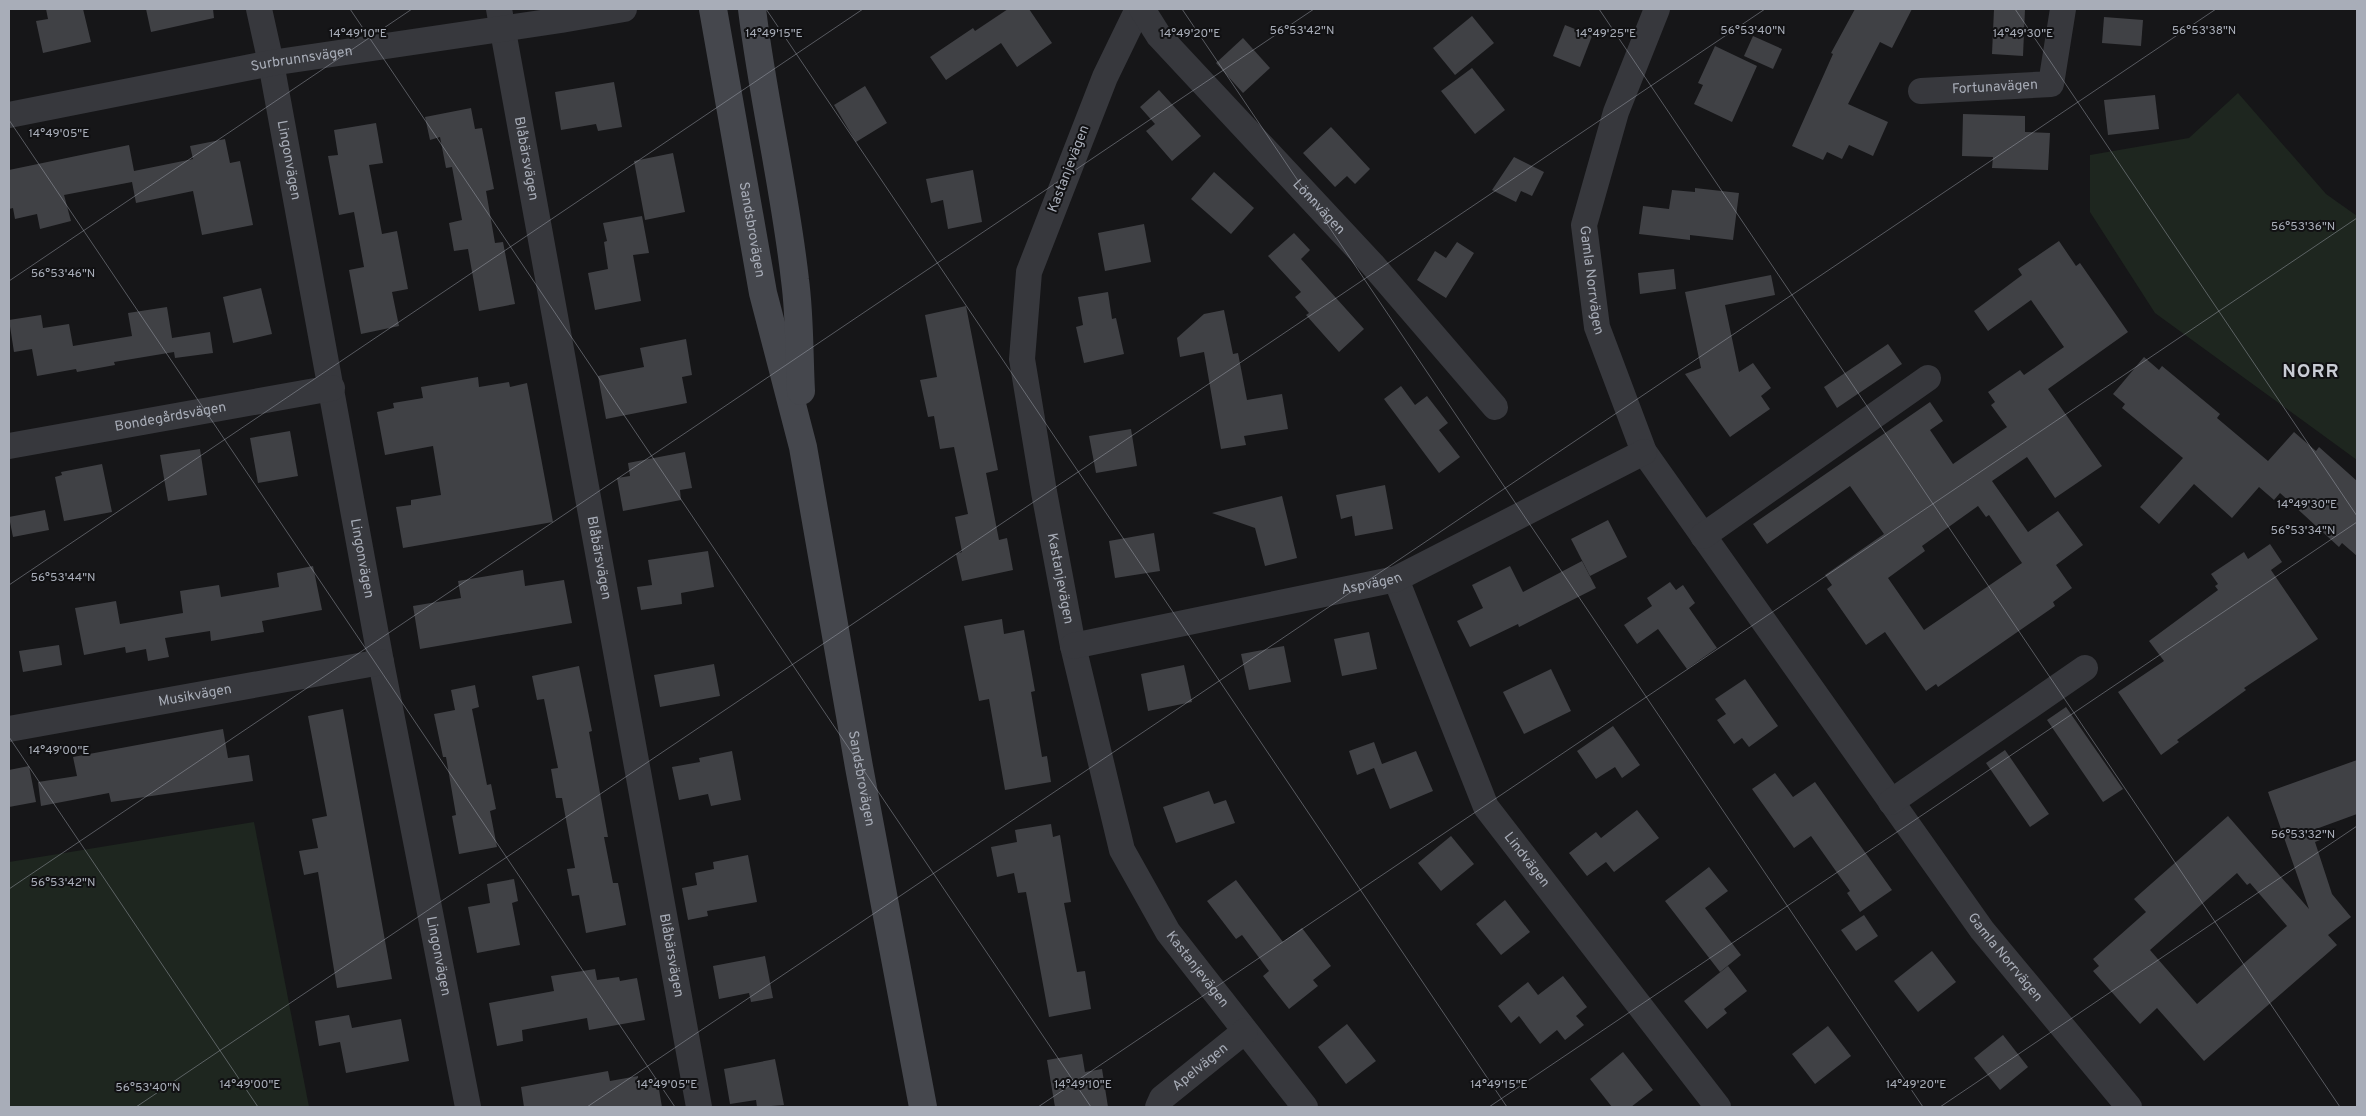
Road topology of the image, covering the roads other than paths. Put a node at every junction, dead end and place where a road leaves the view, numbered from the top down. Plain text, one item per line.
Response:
1 (259, 9) edge
2 (624, 9) edge
3 (713, 9) edge
4 (752, 9) edge
5 (1140, 9) edge
6 (1658, 9) edge
7 (2063, 9) edge
8 (500, 19) edge
9 (272, 63) junction
10 (1921, 91) dead end
11 (9, 115) edge
12 (1928, 378) dead end
13 (332, 388) junction
14 (1495, 407) dead end
15 (9, 446) edge
16 (803, 448) junction
17 (1644, 452) junction
18 (1703, 536) junction
19 (1396, 579) junction
20 (1073, 646) junction
21 (381, 662) junction
22 (2085, 668) dead end
23 (9, 729) edge
24 (1891, 802) junction
25 (1245, 1031) junction
26 (468, 1107) edge
27 (700, 1107) edge
28 (923, 1107) edge
29 (1158, 1107) edge
30 (1305, 1107) edge
31 (1718, 1107) edge
32 (2129, 1107) edge

1 - 9 street, Lingonvägen
2 - 8 street, Surbrunnsvägen
3 - 16 main road, Sandsbrovägen
4 - 16 main road, Sandsbrovägen
5 - 14 street, Lönnvägen
5 - 20 street, Kastanjevägen
6 - 17 street, Gamla Norrvägen
7 - 10 street, Fortunavägen
8 - 9 street, Surbrunnsvägen
8 - 27 street, Blåbärsvägen
9 - 11 street, Surbrunnsvägen
9 - 13 street, Lingonvägen
12 - 18 street
13 - 15 street, Bondegårdsvägen
13 - 21 street, Lingonvägen
16 - 28 main road, Sandsbrovägen
17 - 18 street, Gamla Norrvägen
17 - 19 street, Aspvägen
18 - 24 street, Gamla Norrvägen
19 - 20 street, Aspvägen
19 - 31 street, Lindvägen
20 - 25 street, Kastanjevägen
21 - 23 street, Musikvägen
21 - 26 street, Lingonvägen
22 - 24 street
24 - 32 street, Gamla Norrvägen
25 - 29 street, Apelvägen
25 - 30 street, Kastanjevägen

